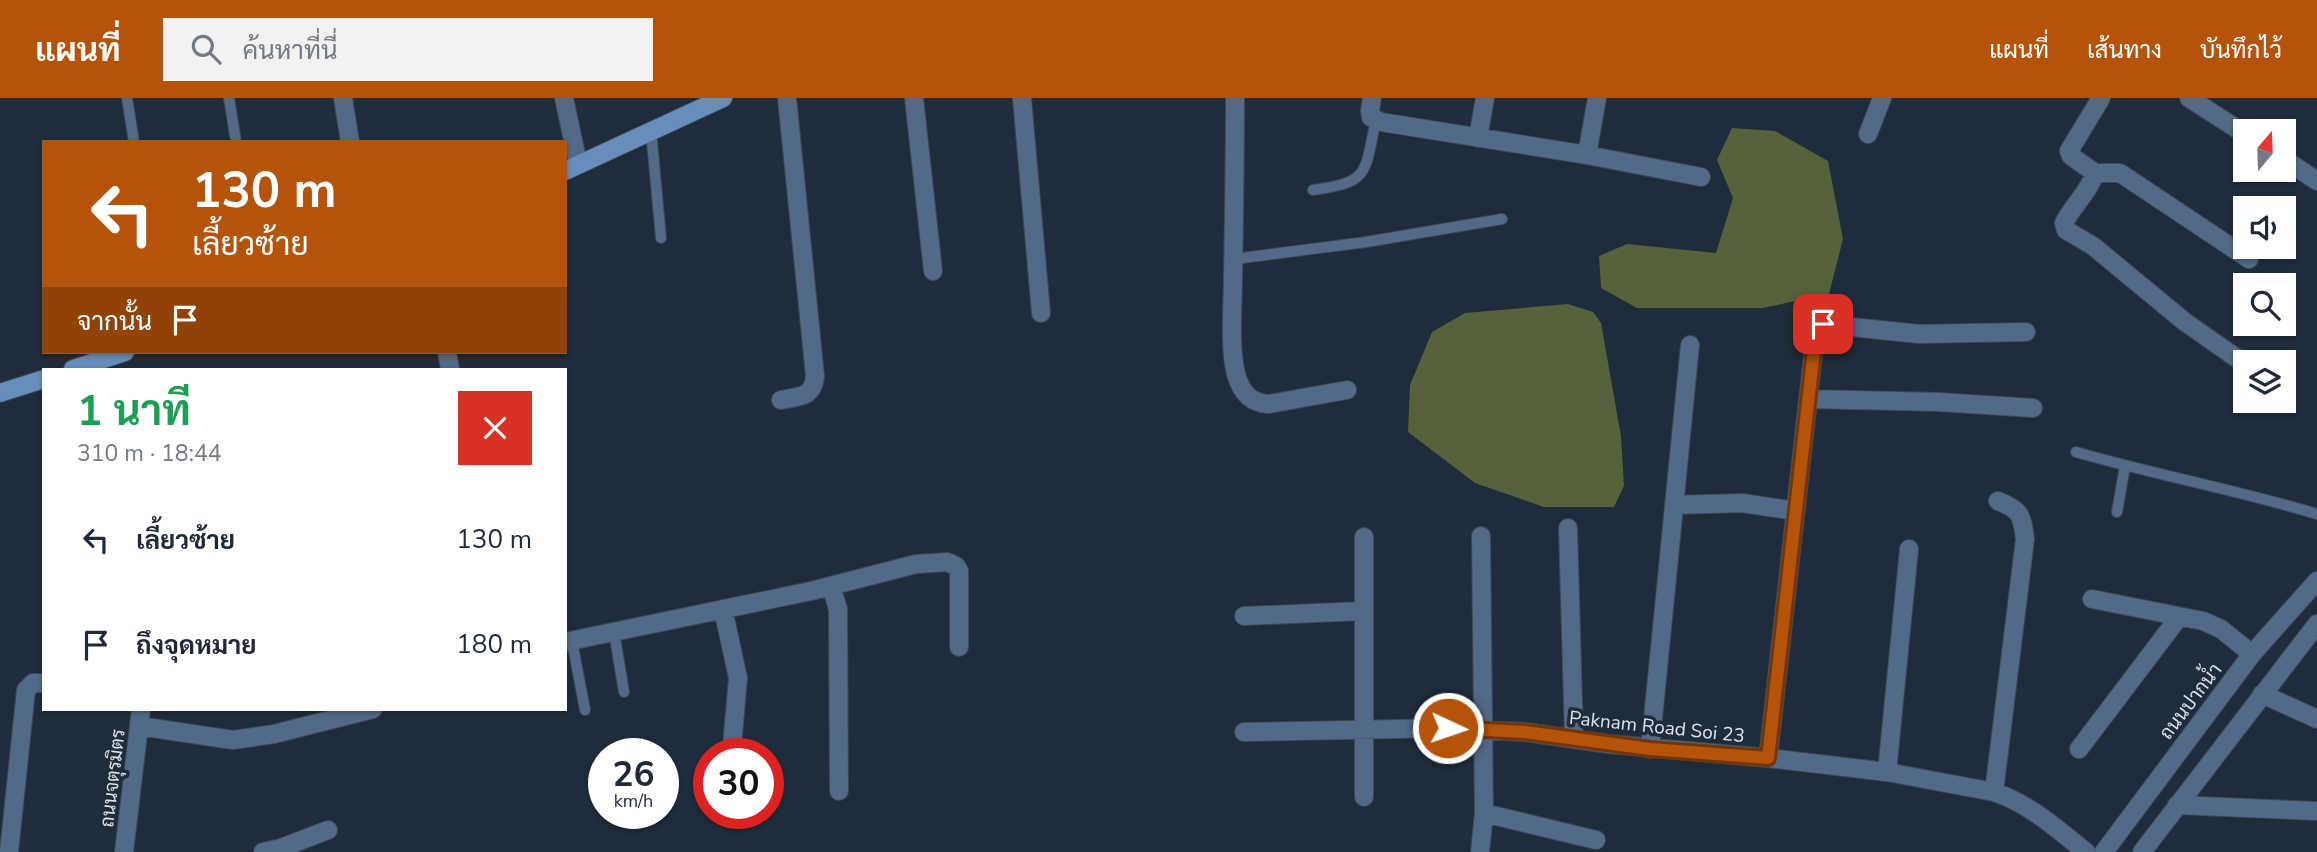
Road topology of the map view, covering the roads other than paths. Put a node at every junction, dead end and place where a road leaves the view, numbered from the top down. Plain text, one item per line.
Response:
1 (127, 98) edge
2 (229, 98) edge
3 (343, 98) edge
4 (564, 98) edge
5 (723, 98) edge
6 (787, 98) edge
7 (914, 98) edge
8 (1022, 98) edge
9 (1235, 98) edge
10 (1372, 98) edge
11 (1485, 98) edge
12 (1597, 98) edge
13 (1882, 98) edge
14 (2101, 98) edge
15 (2189, 98) edge
16 (1376, 120) junction
17 (2233, 126) edge
18 (651, 131) junction
19 (1868, 134) dead end
20 (1478, 138) junction
21 (134, 140) edge
22 (236, 140) edge
23 (350, 140) edge
24 (1587, 155) junction
25 (572, 167) edge
26 (2296, 167) edge
27 (2095, 173) junction
28 (1701, 177) dead end
29 (2317, 181) edge
30 (1312, 190) dead end
31 (1502, 219) dead end
32 (661, 238) dead end
33 (2233, 248) edge
34 (1234, 259) junction
35 (933, 271) dead end
36 (1041, 313) dead end
37 (2026, 332) dead end
38 (1689, 345) dead end
39 (2233, 356) edge
40 (119, 359) edge
41 (78, 368) edge
42 (42, 380) edge
43 (1347, 390) dead end
44 (0, 393) edge
45 (1808, 399) junction
46 (781, 400) dead end
47 (2033, 408) dead end
48 (2076, 452) dead end
49 (2125, 466) junction
50 (1998, 501) dead end
51 (1674, 505) junction
52 (1796, 512) junction
53 (2117, 512) dead end
54 (2317, 514) edge
55 (1567, 528) dead end
56 (1481, 536) dead end
57 (1364, 537) dead end
58 (1909, 549) dead end
59 (2317, 581) edge
60 (831, 586) junction
61 (2092, 599) dead end
62 (723, 609) junction
63 (1363, 611) junction
64 (1244, 616) dead end
65 (2179, 617) junction
66 (2317, 624) edge
67 (614, 632) junction
68 (568, 641) edge
69 (959, 647) dead end
70 (2252, 654) junction
71 (42, 683) edge
72 (624, 692) dead end
73 (2262, 694) junction
74 (585, 710) dead end
75 (365, 711) edge
76 (140, 717) edge
77 (2317, 719) edge
78 (1364, 729) junction
79 (1484, 730) junction
80 (1244, 732) dead end
81 (733, 738) edge
82 (1574, 738) junction
83 (1650, 749) junction
84 (2079, 750) dead end
85 (1768, 758) junction
86 (1887, 772) junction
87 (839, 791) dead end
88 (1994, 792) junction
89 (1364, 797) dead end
90 (2177, 805) junction
91 (2317, 811) edge
92 (1484, 813) junction
93 (328, 830) dead end
94 (1595, 840) dead end
95 (9, 852) edge
96 (124, 852) edge
97 (130, 852) edge
98 (263, 852) edge
99 (1480, 852) edge
100 (2086, 852) edge
101 (2104, 852) edge
102 (2142, 852) edge

1 - 21 lane
2 - 22 lane
3 - 23 street
4 - 25 street
5 - 18 main road
6 - 46 street
7 - 35 street
8 - 36 street
9 - 34 street
10 - 16 street
11 - 20 street
12 - 24 street
13 - 19 street
14 - 27 street
15 - 17 street
16 - 20 street
16 - 30 lane
18 - 25 main road
18 - 32 lane
20 - 24 street
24 - 28 street
26 - 29 street
27 - 33 street
27 - 39 street
31 - 34 lane
34 - 43 street
37 - 45 street
38 - 51 street
40 - 41 main road
42 - 44 main road
45 - 47 street
45 - 52 street
48 - 49 lane
49 - 53 lane
49 - 54 lane
50 - 88 street
51 - 52 street
51 - 83 street
52 - 85 street
55 - 82 street
56 - 79 street
57 - 63 street
58 - 86 street
59 - 70 street, ถนนปากน้ำ
60 - 62 street
60 - 69 street
60 - 87 street
61 - 65 street
62 - 67 street
62 - 81 street
63 - 64 street
63 - 78 street
65 - 70 street
65 - 84 street
66 - 73 street
67 - 68 street
67 - 72 lane
68 - 74 lane
70 - 101 street, ถนนปากน้ำ
71 - 95 street
73 - 77 street
73 - 90 street
75 - 76 street
76 - 96 street, ถนนจตุรมิตร
78 - 79 street, Paknam Road Soi 23
78 - 80 street, Paknam Road Soi 23
78 - 89 street
79 - 82 street, Paknam Road Soi 23
79 - 92 street
82 - 83 street, Paknam Road Soi 23
83 - 85 street, Paknam Road Soi 23
85 - 86 street, Paknam Road Soi 23
86 - 88 street, Paknam Road Soi 23
88 - 100 street, Paknam Road Soi 23
90 - 91 street
90 - 102 street
92 - 94 street
92 - 99 street
93 - 98 street
96 - 97 street

